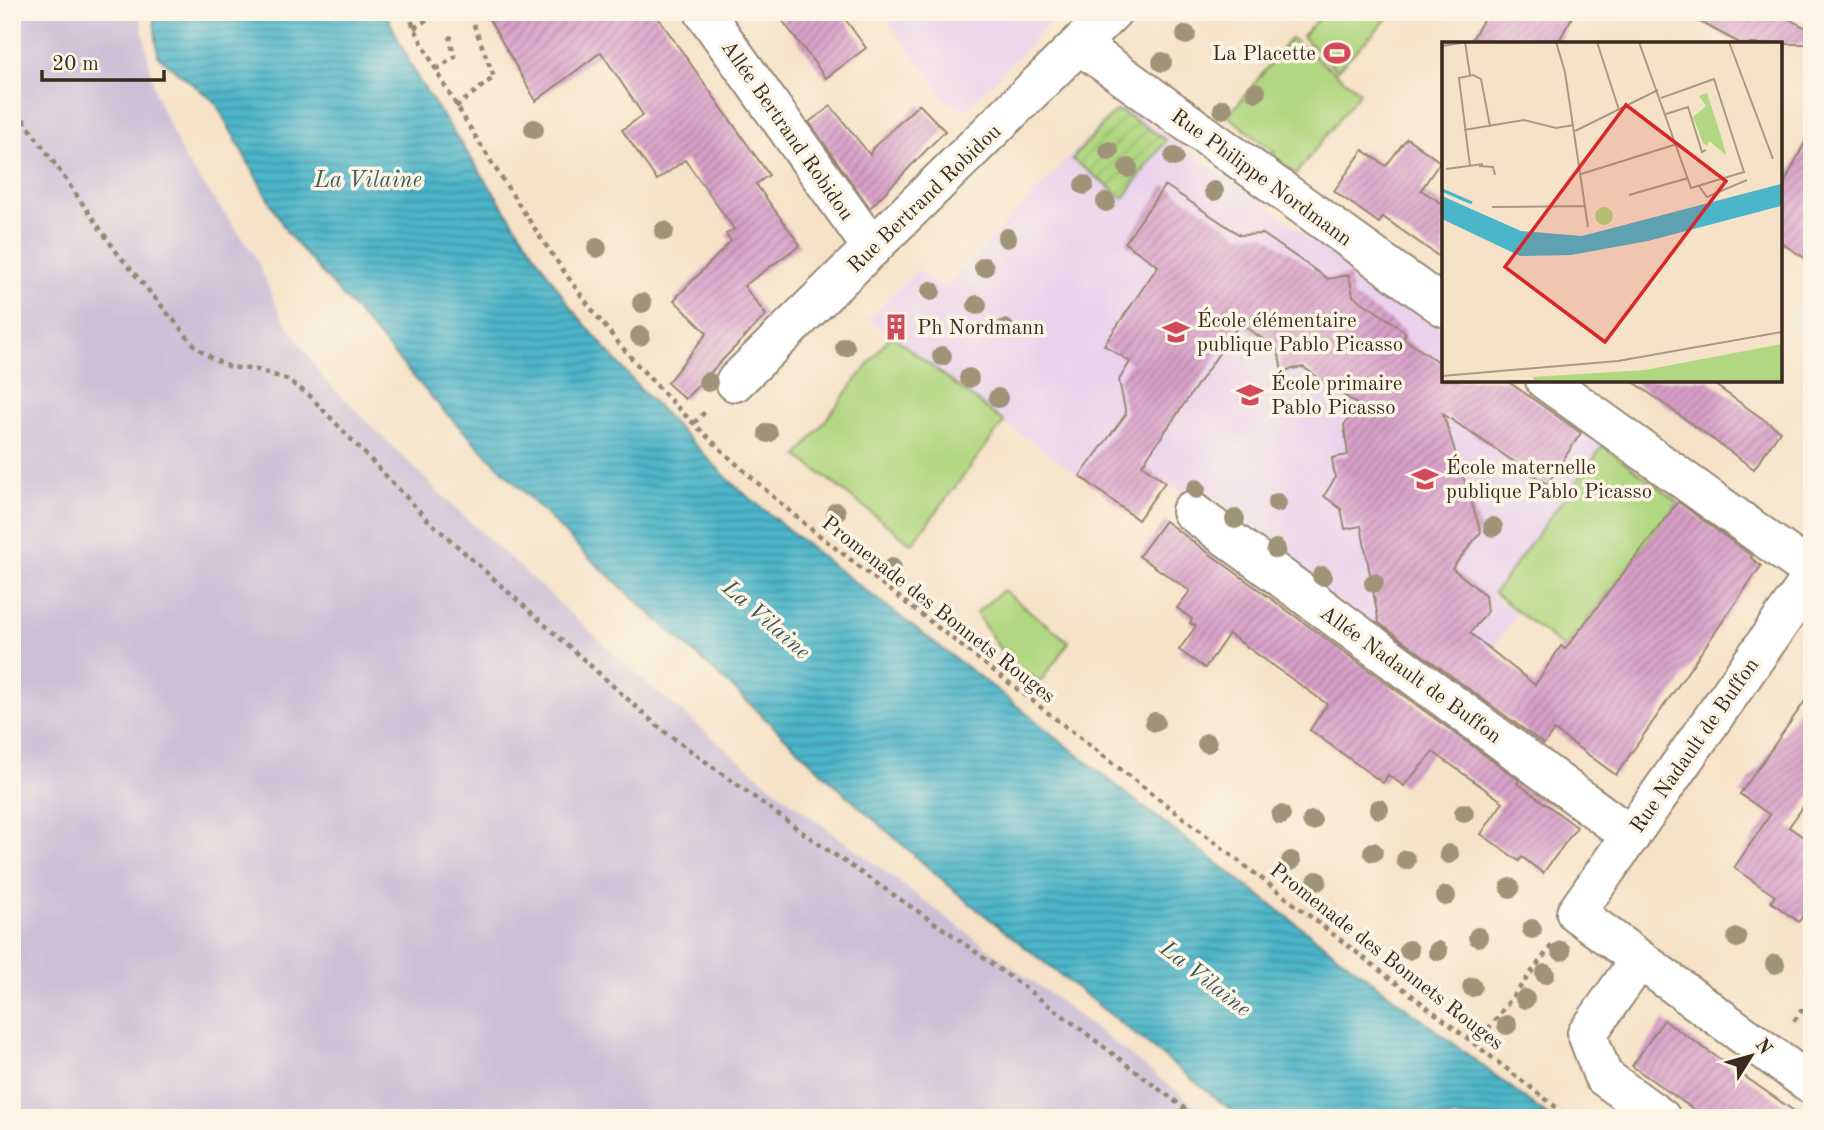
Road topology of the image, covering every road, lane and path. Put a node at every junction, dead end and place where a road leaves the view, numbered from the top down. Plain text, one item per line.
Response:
1 (407, 12) edge
2 (439, 12) edge
3 (469, 12) edge
4 (704, 12) edge
5 (1112, 12) edge
6 (414, 28) junction
7 (452, 32) dead end
8 (1080, 45) junction
9 (436, 69) junction
10 (12, 103) edge
11 (456, 107) junction
12 (872, 248) junction
13 (1442, 306) edge
14 (735, 382) dead end
15 (1548, 382) edge
16 (1191, 511) dead end
17 (1812, 574) edge
18 (1631, 836) junction
19 (1576, 913) junction
20 (1639, 960) junction
21 (1476, 1045) junction
22 (1812, 1085) edge
23 (1197, 1118) edge
24 (1570, 1118) edge
25 (1661, 1118) edge

1 - 6 path, Promenade des Bonnets Rouges
2 - 6 path
3 - 11 path
4 - 12 street, Allée Bertrand Robidou
5 - 8 street, Rue Bertrand Robidou
6 - 9 path, Promenade des Bonnets Rouges
7 - 9 path
8 - 12 street, Rue Bertrand Robidou
8 - 13 street, Rue Philippe Nordmann
9 - 11 path, Promenade des Bonnets Rouges
10 - 23 path
11 - 21 path, Promenade des Bonnets Rouges
12 - 14 street, Rue Bertrand Robidou
15 - 17 street
16 - 18 street, Allée Nadault de Buffon
17 - 18 street, Rue Nadault de Buffon
18 - 19 street, Rue Nadault de Buffon
19 - 20 street
19 - 21 path
20 - 22 street
20 - 25 street
21 - 24 path, Promenade des Bonnets Rouges

